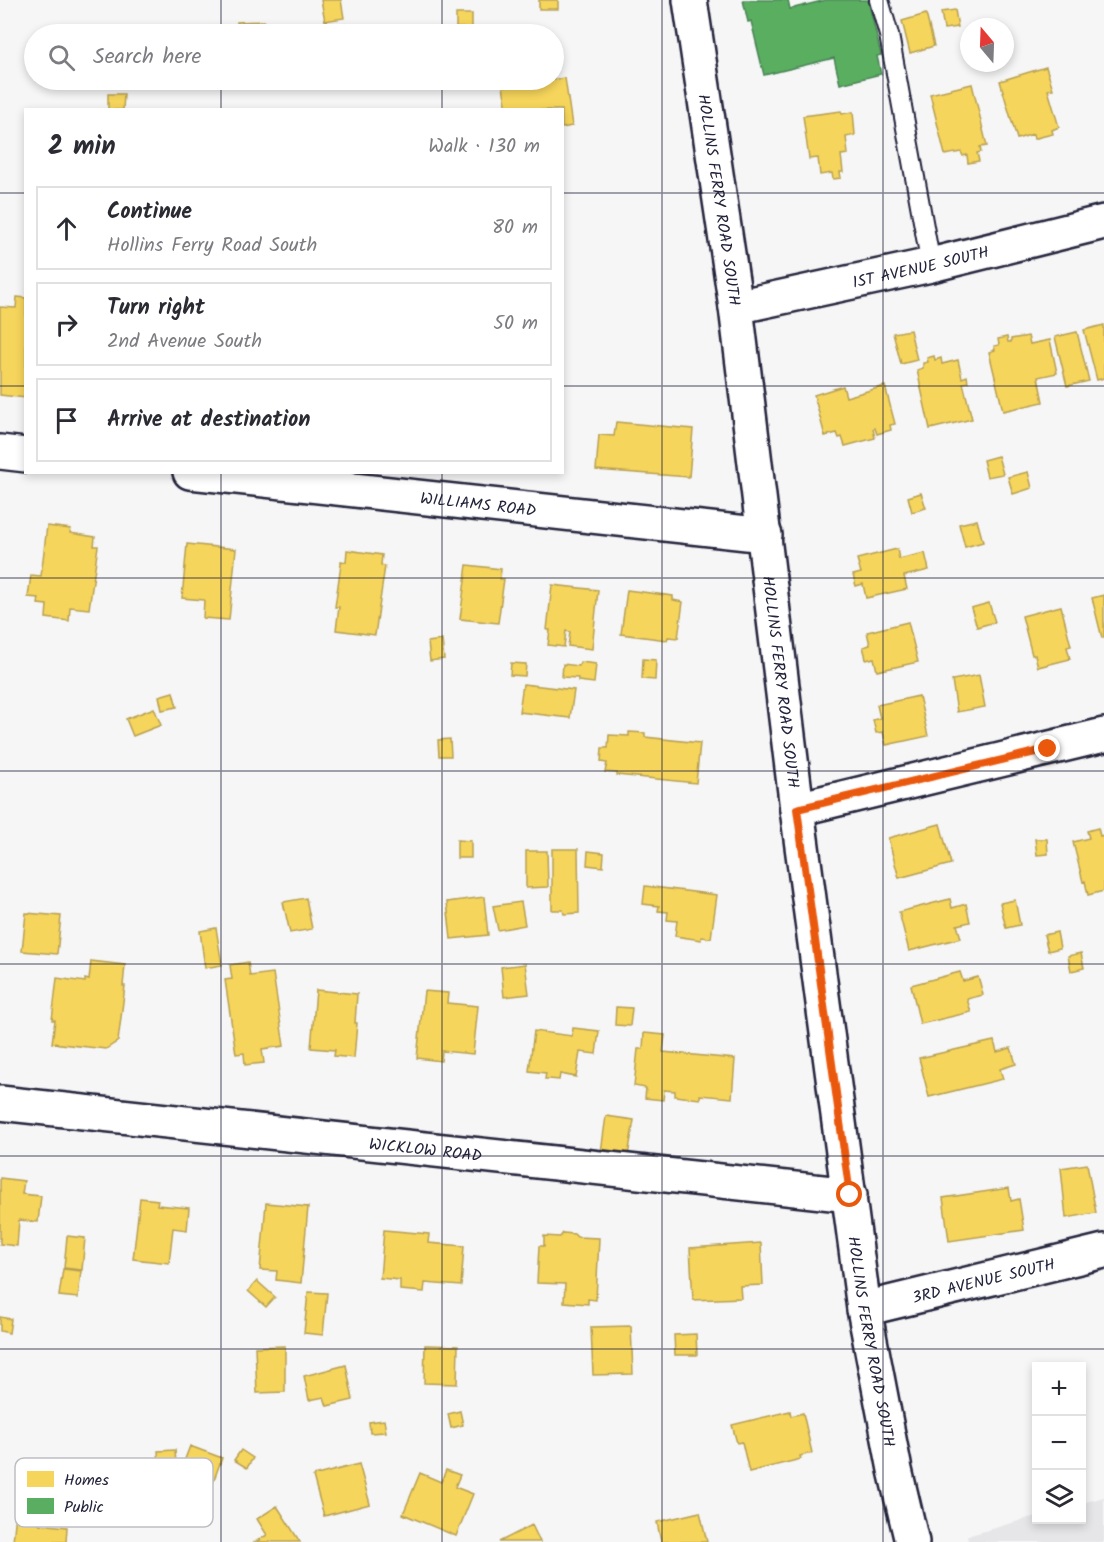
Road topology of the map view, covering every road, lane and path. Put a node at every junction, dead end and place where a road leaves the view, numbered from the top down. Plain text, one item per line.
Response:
1 (690, 0) edge
2 (879, 0) edge
3 (1104, 222) edge
4 (931, 265) junction
5 (736, 307) junction
6 (0, 452) edge
7 (24, 454) edge
8 (208, 474) edge
9 (765, 535) junction
10 (1104, 735) edge
11 (797, 809) junction
12 (0, 1103) edge
13 (850, 1195) junction
14 (1104, 1251) edge
15 (864, 1310) junction
16 (912, 1542) edge

1 - 5 street, HOLLINS FERRY ROAD SOUTH
2 - 4 lane
3 - 4 street, 1ST AVENUE SOUTH
4 - 5 street, 1ST AVENUE SOUTH
5 - 9 street, HOLLINS FERRY ROAD SOUTH
6 - 7 street
8 - 9 street, WILLIAMS ROAD
9 - 11 street, HOLLINS FERRY ROAD SOUTH
10 - 11 street
11 - 13 street, HOLLINS FERRY ROAD SOUTH
12 - 13 street, WICKLOW ROAD
13 - 15 street, HOLLINS FERRY ROAD SOUTH
14 - 15 street, 3RD AVENUE SOUTH
15 - 16 street, HOLLINS FERRY ROAD SOUTH

